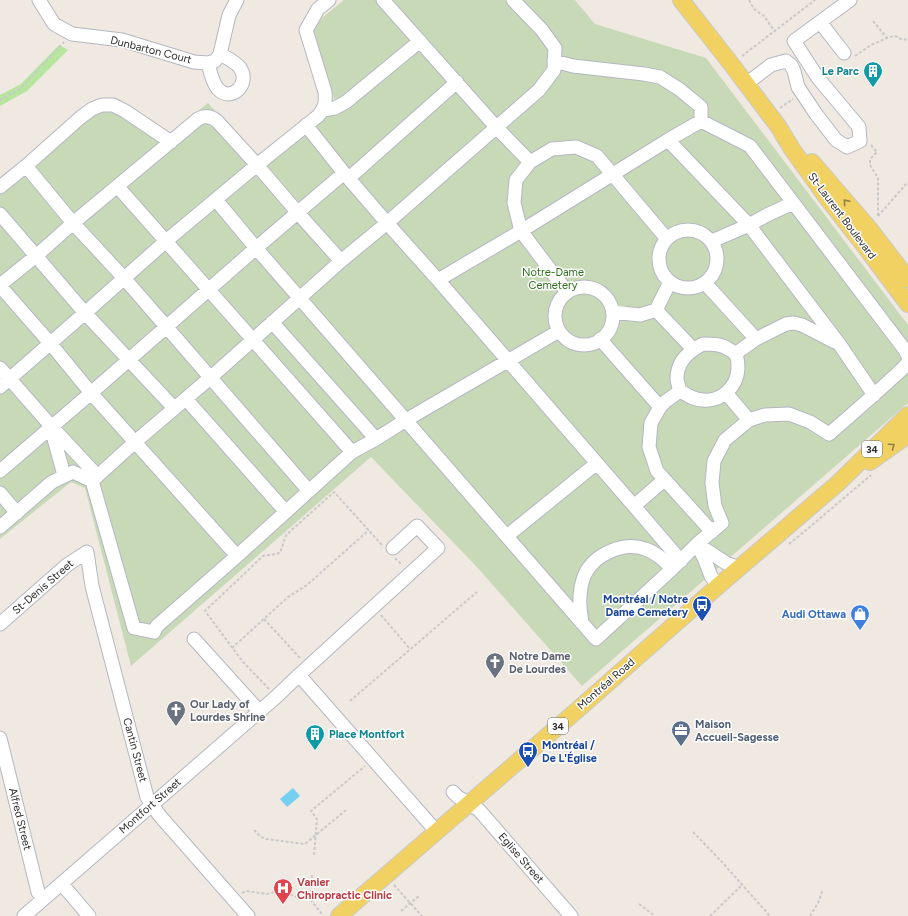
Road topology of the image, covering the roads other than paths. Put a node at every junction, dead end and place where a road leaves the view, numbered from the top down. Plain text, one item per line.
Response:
1 (39, 0) edge
2 (237, 0) edge
3 (329, 0) edge
4 (383, 0) edge
5 (514, 0) edge
6 (681, 0) edge
7 (850, 0) edge
8 (820, 22) junction
9 (420, 42) junction
10 (844, 53) road end
11 (220, 54) junction
12 (554, 61) junction
13 (208, 63) junction
14 (457, 82) junction
15 (746, 84) junction
16 (323, 110) junction
17 (701, 121) junction
18 (306, 125) junction
19 (778, 126) junction
20 (497, 128) junction
21 (668, 140) junction
22 (171, 142) junction
23 (530, 162) junction
24 (257, 165) junction
25 (26, 166) junction
26 (613, 174) junction
27 (347, 175) junction
28 (0, 187) edge
29 (118, 187) junction
30 (216, 200) junction
31 (793, 203) junction
32 (298, 213) junction
33 (0, 214) edge
34 (73, 223) junction
35 (387, 223) junction
36 (749, 224) junction
37 (521, 231) junction
38 (668, 239) junction
39 (166, 241) junction
40 (712, 241) junction
41 (256, 248) junction
42 (36, 256) junction
43 (342, 262) junction
44 (899, 276) edge
45 (124, 278) junction
46 (438, 280) junction
47 (670, 282) junction
48 (705, 283) junction
49 (0, 286) edge
50 (209, 290) junction
51 (567, 292) junction
52 (300, 298) junction
53 (908, 304) edge
54 (656, 310) junction
55 (613, 312) junction
56 (85, 313) junction
57 (272, 322) junction
58 (166, 328) junction
59 (560, 331) junction
60 (600, 339) junction
61 (756, 339) junction
62 (253, 340) junction
63 (50, 343) junction
64 (840, 345) junction
65 (693, 349) junction
66 (735, 354) junction
67 (908, 356) edge
68 (129, 360) junction
69 (508, 361) junction
70 (908, 362) edge
71 (0, 368) edge
72 (210, 378) junction
73 (4, 383) edge
74 (680, 391) junction
75 (91, 393) junction
76 (726, 393) junction
77 (874, 395) junction
78 (186, 399) junction
79 (660, 407) junction
80 (174, 408) junction
81 (908, 415) edge
82 (406, 420) junction
83 (749, 420) junction
84 (51, 426) junction
85 (908, 435) edge
86 (376, 439) junction
87 (135, 442) junction
88 (352, 452) junction
89 (597, 463) junction
90 (0, 471) edge
91 (64, 475) junction
92 (664, 480) junction
93 (92, 481) junction
94 (837, 484) junction
95 (309, 491) junction
96 (0, 493) edge
97 (634, 506) junction
98 (17, 512) junction
99 (286, 512) junction
100 (0, 527) edge
101 (712, 532) junction
102 (507, 536) junction
103 (697, 544) junction
104 (393, 548) road end
105 (87, 552) joint
106 (237, 556) junction
107 (677, 565) junction
108 (739, 568) junction
109 (718, 586) junction
110 (582, 623) junction
111 (0, 624) edge
112 (194, 639) dead end
113 (303, 670) junction
114 (260, 712) junction
115 (0, 738) edge
116 (453, 792) dead end
117 (469, 804) junction
118 (152, 805) junction
119 (436, 831) junction
120 (62, 884) junction
121 (43, 899) junction
122 (24, 916) edge
123 (89, 916) edge
124 (248, 916) edge
125 (339, 916) edge
126 (572, 916) edge

1 - 13 street, Dunbarton Court
2 - 11 street
3 - 16 street
4 - 9 street
5 - 12 street
6 - 15 main road, St-Laurent Boulevard
7 - 8 street
8 - 10 street
8 - 15 street
9 - 14 street
9 - 16 street
11 - 13 street
11 - 13 street
12 - 17 street
12 - 20 street
14 - 20 street
14 - 27 street
15 - 19 main road, St-Laurent Boulevard
16 - 18 street
17 - 21 street
17 - 31 street
18 - 24 street
18 - 27 street
19 - 44 main road, St-Laurent Boulevard
44 -> 19 main road, St-Laurent Boulevard
20 - 23 street
20 - 35 street
21 - 26 street
21 - 36 street
22 - 24 street
22 - 25 street
22 - 29 street
23 - 26 street
23 - 37 street
24 - 30 street
24 - 32 street
25 - 28 street
25 - 34 street
26 - 37 street
26 - 38 street
27 - 32 street
27 - 35 street
29 - 34 street
29 - 39 street
30 - 39 street
30 - 41 street
31 - 36 street
31 - 67 street
32 - 41 street
32 - 43 street
33 - 42 street
34 - 42 street
34 - 45 street
35 - 43 street
35 - 46 street
36 - 40 street
36 - 64 street
37 - 46 street
37 - 51 street
38 - 40 street
38 - 47 street
39 - 45 street
39 - 50 street
40 - 48 street
41 - 50 street
41 - 52 street
42 - 49 street
42 - 56 street
43 - 52 street
44 - 53 main road, St-Laurent Boulevard
45 - 56 street
45 - 58 street
46 - 69 street
47 - 48 street
47 - 54 street
48 - 61 street
49 - 63 street
50 - 58 street
50 - 62 street
51 - 55 street
51 - 59 street
52 - 57 street
52 - 82 street
54 - 55 street
54 - 65 street
55 - 60 street
56 - 63 street
56 - 68 street
57 - 62 street
57 - 86 street
58 - 68 street
58 - 72 street
59 - 60 street
59 - 69 street
60 - 79 street
61 - 64 street
61 - 66 street
62 - 72 street
62 - 88 street
63 - 73 street
63 - 75 street
64 - 77 street
65 - 66 street
65 - 74 street
66 - 76 street
68 - 75 street
68 - 80 street
69 - 82 street
69 - 89 street
70 - 77 street
71 - 73 street
72 - 78 street
72 - 95 street
73 - 84 street
74 - 76 street
74 - 79 street
75 - 84 street
75 - 87 street
76 - 83 street
77 - 83 street
78 - 80 street
78 - 99 street
79 - 92 street
80 - 87 street
81 - 94 main road, Montréal Road / 34
82 - 86 street
82 - 102 street
83 - 101 street
84 - 90 street
84 - 91 street
84 - 93 street
94 -> 85 main road, Montréal Road / 34
86 - 88 street
87 - 93 street
87 - 106 street
88 - 95 street
89 - 97 street
89 - 102 street
91 - 93 street
91 - 98 street
92 - 97 street
92 - 101 street
93 - 106 street
94 - 108 main road, Montréal Road / 34
95 - 99 street
96 - 98 street
97 - 107 street
98 - 100 street
99 - 106 street
101 - 103 street
102 - 110 street
103 - 107 street
103 - 108 street
103 - 109 street
104 - 113 street, Montfort Street
105 - 111 street, St-Denis Street
105 - 118 street, Cantin Street
107 - 110 street
107 - 110 street
108 - 109 main road, Montréal Road / 34
109 - 117 main road, Montréal Road / 34
112 - 114 street
113 - 114 street, Montfort Street
113 - 119 street
114 - 118 street, Montfort Street
115 - 121 street, Alfred Street
116 - 117 street, Eglise Street
117 - 119 main road, Montréal Road / 34
117 - 126 street, Eglise Street
118 - 120 street, Montfort Street
118 - 124 street, Cantin Street
119 - 125 main road, Montréal Road / 34
120 - 121 street, Montfort Street
120 - 123 street
121 - 122 street, Montfort Street

